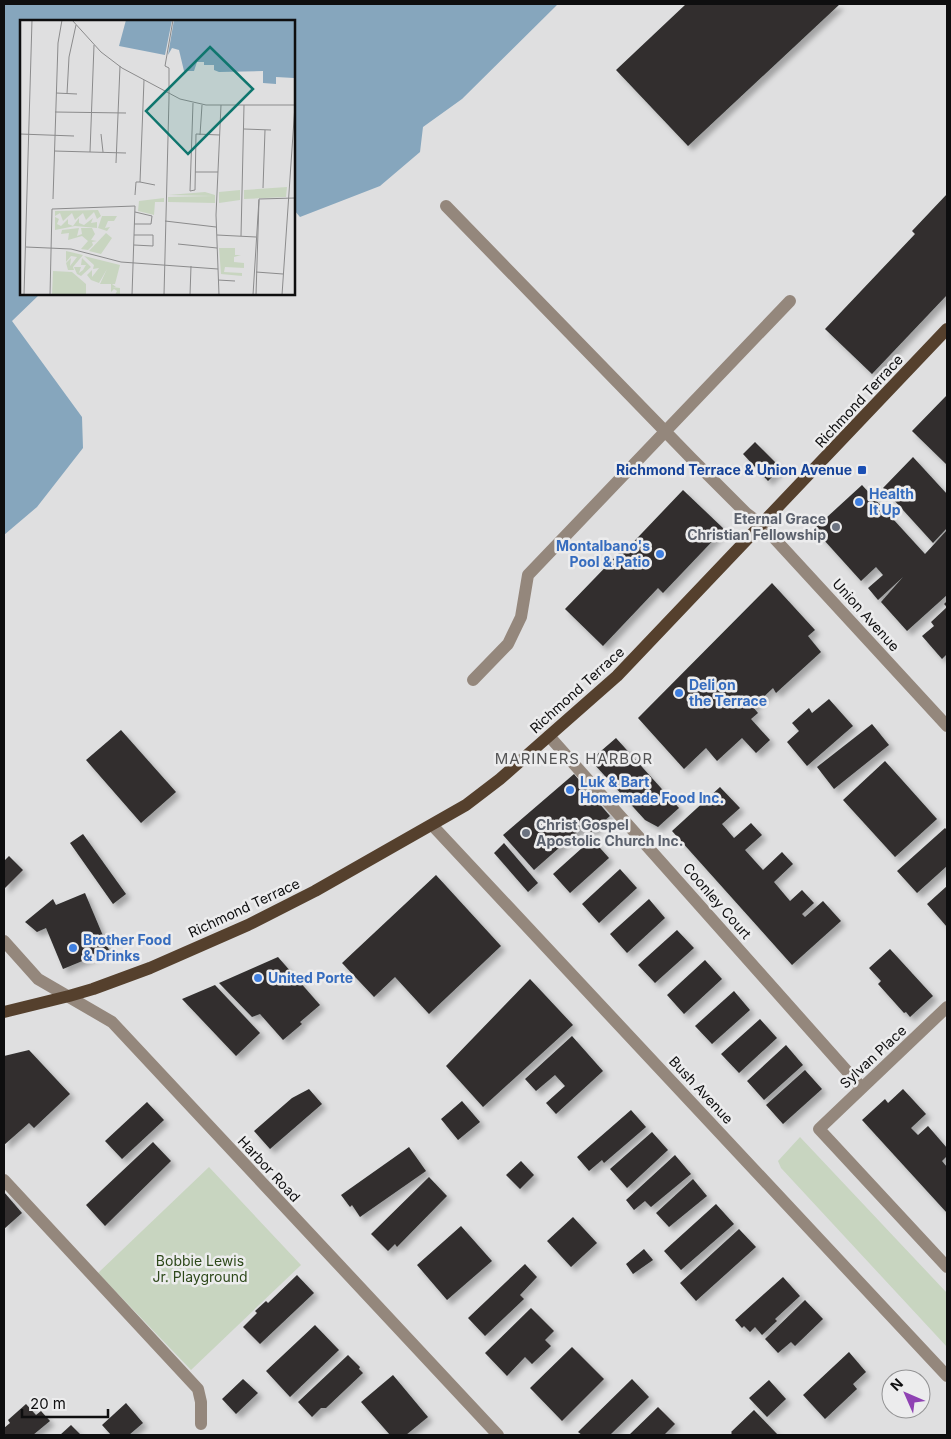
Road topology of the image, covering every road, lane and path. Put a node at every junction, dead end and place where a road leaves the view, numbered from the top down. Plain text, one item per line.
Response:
1 (446, 206) dead end
2 (790, 301) dead end
3 (947, 329) edge
4 (665, 431) junction
5 (762, 524) junction
6 (473, 680) dead end
7 (947, 726) edge
8 (549, 736) junction
9 (432, 825) junction
10 (4, 941) edge
11 (68, 996) junction
12 (947, 1007) edge
13 (4, 1012) edge
14 (862, 1088) junction
15 (4, 1180) edge
16 (947, 1267) edge
17 (947, 1376) edge
18 (201, 1424) dead end
19 (498, 1435) edge

1 - 4 street, Union Avenue
2 - 4 street
3 - 5 main road, Richmond Terrace
4 - 5 street, Union Avenue
4 - 6 street
5 - 7 street, Union Avenue
5 - 8 main road, Richmond Terrace
8 - 9 main road, Richmond Terrace
8 - 14 street, Coonley Court
9 - 11 main road, Richmond Terrace
9 - 17 street, Bush Avenue
10 - 11 street, Harbor Road
11 - 13 main road, Richmond Terrace
11 - 19 street, Harbor Road
12 - 14 street, Sylvan Place
14 - 16 street, Sylvan Place
15 - 18 street

